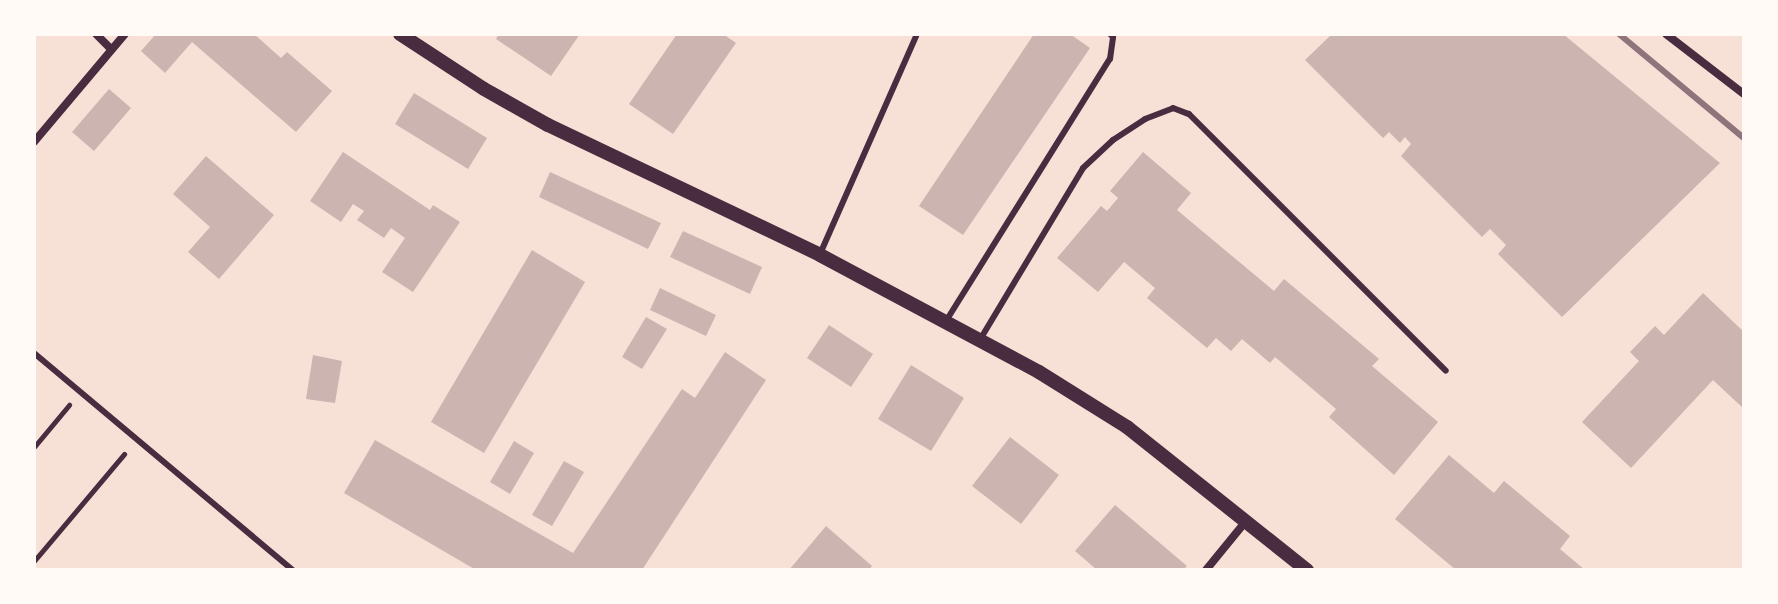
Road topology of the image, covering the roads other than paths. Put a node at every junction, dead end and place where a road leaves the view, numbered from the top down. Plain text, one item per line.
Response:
1 (96, 34) edge
2 (125, 34) edge
3 (400, 34) edge
4 (917, 34) edge
5 (1110, 34) edge
6 (1666, 34) edge
7 (111, 49) junction
8 (1744, 94) edge
9 (34, 142) edge
10 (820, 255) junction
11 (946, 321) junction
12 (981, 339) junction
13 (34, 353) edge
14 (1446, 371) dead end
15 (1247, 520) junction
16 (293, 570) edge
17 (1206, 570) edge
18 (1307, 570) edge

1 - 7 street
2 - 7 street
3 - 10 street
4 - 10 lane
5 - 11 lane
6 - 8 street
7 - 9 street
10 - 11 street
11 - 12 street
12 - 14 lane
12 - 15 street
13 - 16 lane
15 - 17 street
15 - 18 street

